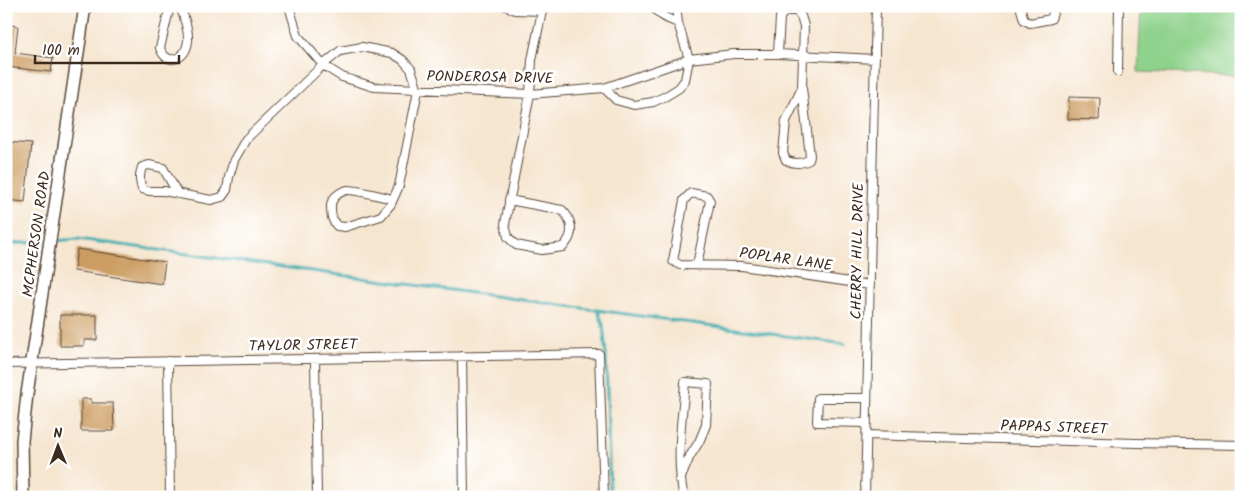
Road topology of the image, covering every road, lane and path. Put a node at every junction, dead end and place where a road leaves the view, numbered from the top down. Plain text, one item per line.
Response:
1 (85, 6) edge
2 (170, 6) edge
3 (180, 6) edge
4 (289, 6) edge
5 (506, 6) edge
6 (653, 6) edge
7 (676, 6) edge
8 (876, 6) edge
9 (1020, 6) edge
10 (1051, 6) edge
11 (1119, 6) edge
12 (543, 9) edge
13 (678, 23) junction
14 (778, 54) junction
15 (804, 55) junction
16 (689, 59) junction
17 (875, 59) junction
18 (323, 65) junction
19 (1118, 72) dead end
20 (604, 88) junction
21 (802, 88) junction
22 (418, 90) junction
23 (530, 94) junction
24 (178, 194) junction
25 (393, 199) junction
26 (509, 200) junction
27 (697, 265) junction
28 (870, 285) junction
29 (462, 356) junction
30 (315, 358) junction
31 (168, 361) junction
32 (32, 363) junction
33 (6, 364) edge
34 (867, 398) junction
35 (867, 423) junction
36 (867, 435) junction
37 (1241, 445) edge
38 (680, 480) junction
39 (23, 497) edge
40 (170, 497) edge
41 (317, 497) edge
42 (464, 497) edge
43 (604, 497) edge
44 (684, 497) edge
45 (865, 497) edge

1 - 32 main road, MCPHERSON ROAD
2 - 3 street
4 - 18 street, PONDEROSA DRIVE
5 - 12 street
6 - 13 street
7 - 13 street
8 - 17 street, CHERRY HILL DRIVE
9 - 10 street
11 - 19 street
12 - 23 street
13 - 16 street
14 - 15 street, PONDEROSA DRIVE
14 - 15 street
14 - 16 street, PONDEROSA DRIVE
15 - 17 street, PONDEROSA DRIVE
15 - 21 street
16 - 20 street, PONDEROSA DRIVE
16 - 20 street
17 - 28 street, CHERRY HILL DRIVE
18 - 22 street, PONDEROSA DRIVE
18 - 22 street
18 - 24 street
20 - 23 street, PONDEROSA DRIVE
21 - 21 street
22 - 23 street, PONDEROSA DRIVE
22 - 25 street
23 - 26 street
24 - 24 street
25 - 25 street
26 - 26 street
27 - 27 street, POPLAR LANE
27 - 28 street, POPLAR LANE
28 - 34 street, CHERRY HILL DRIVE
29 - 30 street, TAYLOR STREET
29 - 42 street
29 - 43 street, TAYLOR STREET
30 - 31 street, TAYLOR STREET
30 - 41 street
31 - 32 street, TAYLOR STREET
31 - 40 street
32 - 33 street, TAYLOR STREET
32 - 39 main road, MCPHERSON ROAD
34 - 35 street, CHERRY HILL DRIVE
34 - 35 street
35 - 36 street, CHERRY HILL DRIVE
36 - 37 street, PAPPAS STREET
36 - 45 street, CHERRY HILL DRIVE
38 - 38 street
38 - 44 street

